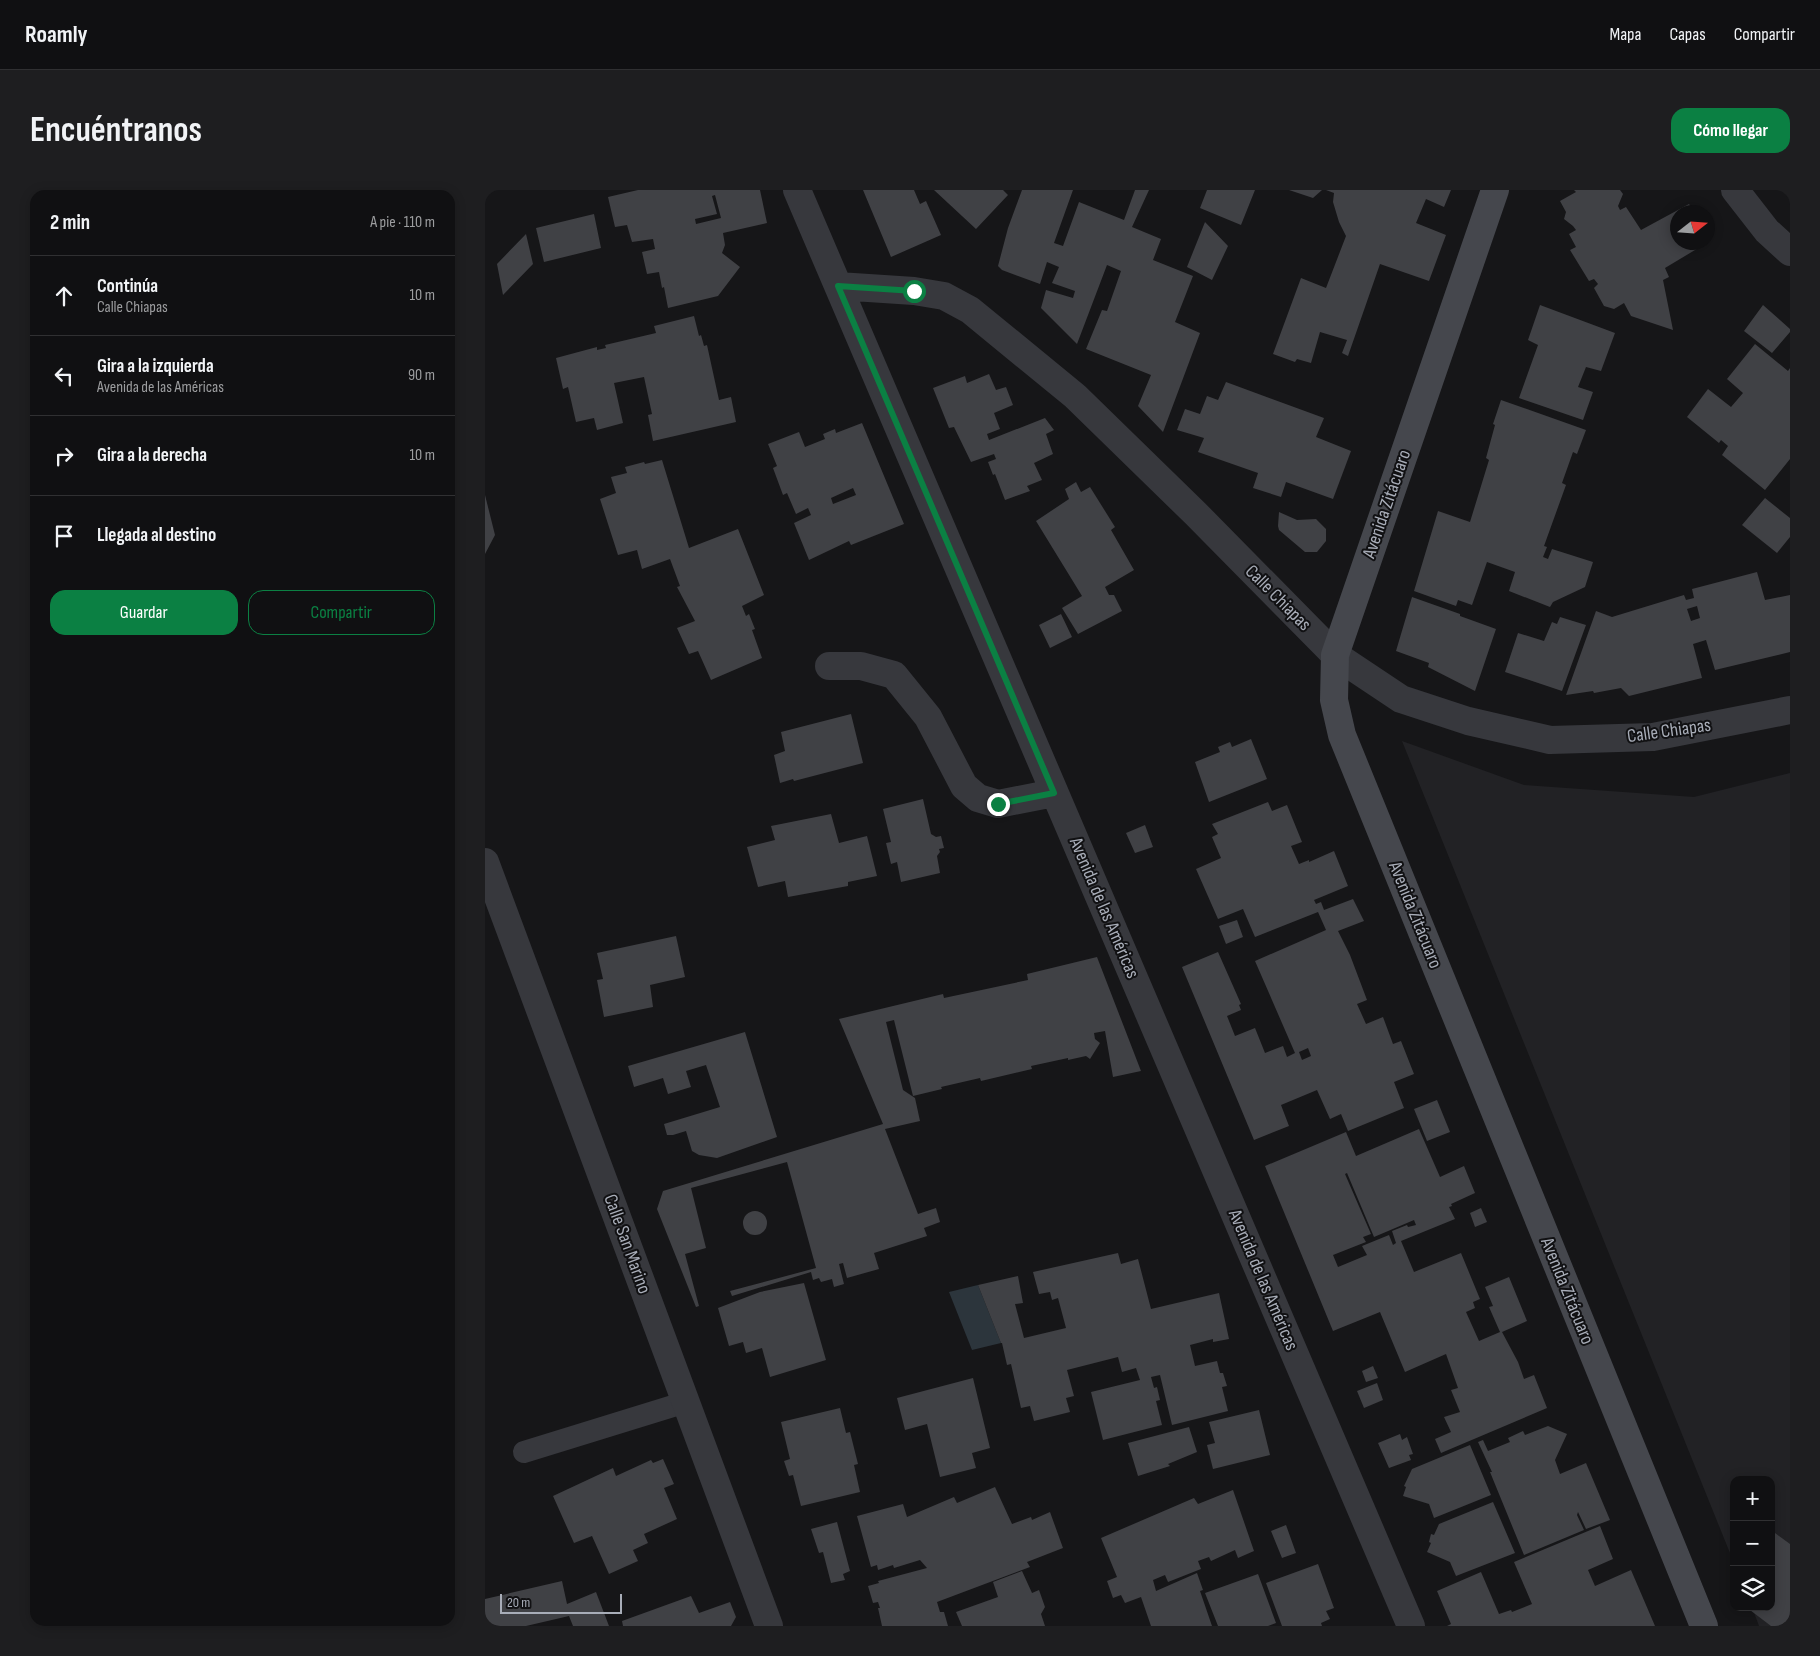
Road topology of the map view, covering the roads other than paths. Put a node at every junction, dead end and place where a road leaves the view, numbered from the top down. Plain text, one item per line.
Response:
1 (797, 190) edge
2 (1495, 190) edge
3 (1735, 190) edge
4 (1790, 252) edge
5 (838, 286) junction
6 (1335, 655) junction
7 (829, 666) dead end
8 (1790, 710) edge
9 (1054, 793) junction
10 (485, 862) edge
11 (686, 1402) junction
12 (524, 1452) dead end
13 (769, 1626) edge
14 (1411, 1626) edge
15 (1703, 1626) edge

1 - 5 street, Avenida de las Américas
2 - 6 street, Avenida Zitácuaro
3 - 4 street
5 - 6 street, Calle Chiapas
5 - 9 street, Avenida de las Américas
6 - 8 street, Calle Chiapas
6 - 15 street, Avenida Zitácuaro
7 - 9 street
9 - 14 street, Avenida de las Américas
10 - 11 street, Calle San Marino
11 - 12 lane
11 - 13 street, Calle San Marino

